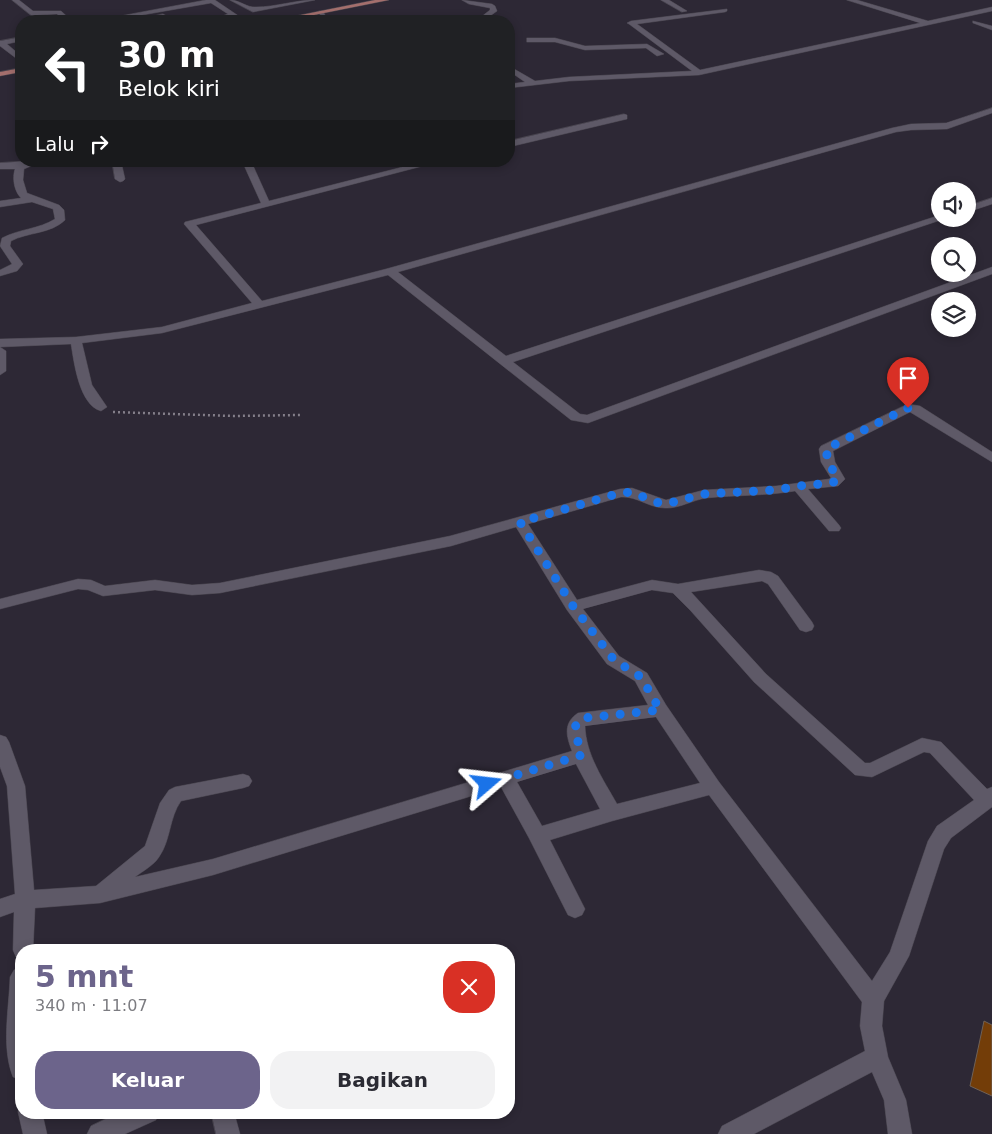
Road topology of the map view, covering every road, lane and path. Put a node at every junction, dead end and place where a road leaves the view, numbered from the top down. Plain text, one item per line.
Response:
1 (15, 0) edge
2 (211, 0) edge
3 (233, 0) edge
4 (312, 0) edge
5 (386, 0) edge
6 (464, 0) edge
7 (664, 0) edge
8 (850, 0) edge
9 (253, 10) junction
10 (725, 10) dead end
11 (992, 10) edge
12 (684, 11) dead end
13 (321, 12) junction
14 (31, 13) junction
15 (34, 15) edge
16 (62, 15) edge
17 (130, 15) edge
18 (234, 15) edge
19 (262, 15) edge
20 (305, 15) edge
21 (322, 15) edge
22 (488, 15) edge
23 (975, 22) dead end
24 (928, 24) junction
25 (992, 28) edge
26 (15, 40) edge
27 (530, 40) dead end
28 (15, 53) edge
29 (15, 71) edge
30 (515, 72) edge
31 (699, 73) junction
32 (0, 74) edge
33 (684, 75) junction
34 (533, 83) junction
35 (515, 85) edge
36 (992, 110) edge
37 (624, 117) dead end
38 (515, 143) edge
39 (0, 166) edge
40 (15, 166) edge
41 (20, 167) edge
42 (117, 167) edge
43 (249, 167) edge
44 (413, 167) edge
45 (120, 179) dead end
46 (31, 199) junction
47 (992, 201) edge
48 (0, 204) edge
49 (266, 204) junction
50 (976, 206) edge
51 (931, 221) edge
52 (390, 270) junction
53 (992, 270) edge
54 (0, 273) edge
55 (260, 306) junction
56 (76, 340) junction
57 (0, 343) edge
58 (0, 351) edge
59 (504, 361) junction
60 (0, 372) edge
61 (101, 407) joint
62 (300, 415) dead end
63 (992, 458) edge
64 (798, 486) junction
65 (520, 522) junction
66 (834, 528) dead end
67 (678, 589) junction
68 (0, 604) edge
69 (573, 606) junction
70 (806, 626) dead end
71 (660, 710) junction
72 (0, 742) edge
73 (582, 755) junction
74 (505, 778) junction
75 (243, 781) dead end
76 (713, 787) junction
77 (989, 798) edge
78 (612, 813) junction
79 (536, 832) junction
80 (100, 894) junction
81 (25, 900) junction
82 (0, 908) edge
83 (575, 909) dead end
84 (23, 944) edge
85 (874, 999) junction
86 (877, 1057) junction
87 (32, 1119) edge
88 (133, 1119) edge
89 (224, 1119) edge
90 (35, 1134) edge
91 (100, 1134) edge
92 (228, 1134) edge
93 (730, 1134) edge
94 (900, 1134) edge

1 - 14 street
2 - 17 street
2 - 18 street
3 - 9 street
4 - 9 street
5 - 13 main road
6 - 22 street
7 - 12 street
8 - 24 street
9 - 19 street
10 - 31 street
11 - 24 street
13 - 20 main road
13 - 21 street
14 - 15 street
14 - 16 street
23 - 25 street
24 - 31 street
26 - 28 street
27 - 33 street
29 - 32 main road
30 - 34 street
31 - 33 street
33 - 34 street
34 - 35 street
36 - 52 street
37 - 38 street
39 - 40 street
41 - 46 street
42 - 45 street
43 - 49 street
44 - 49 street
46 - 48 street
46 - 54 street
47 - 50 street
49 - 55 street
51 - 59 street
52 - 55 street
52 - 59 street
53 - 59 street
55 - 56 street
56 - 57 street
56 - 61 street
58 - 60 street
61 - 62 path
63 - 64 street
64 - 65 street
64 - 66 street
65 - 68 street
65 - 69 street
67 - 69 street
67 - 70 street
67 - 77 street
69 - 71 street
71 - 73 street
71 - 76 street
72 - 81 street
73 - 74 street
73 - 78 street
74 - 79 street
74 - 80 street
75 - 80 street
76 - 78 street
76 - 85 street
77 - 85 street
78 - 79 street
79 - 83 street
80 - 81 street
81 - 82 street
81 - 84 street
85 - 86 street
86 - 93 street
86 - 94 street
87 - 90 street
88 - 91 street
89 - 92 street

